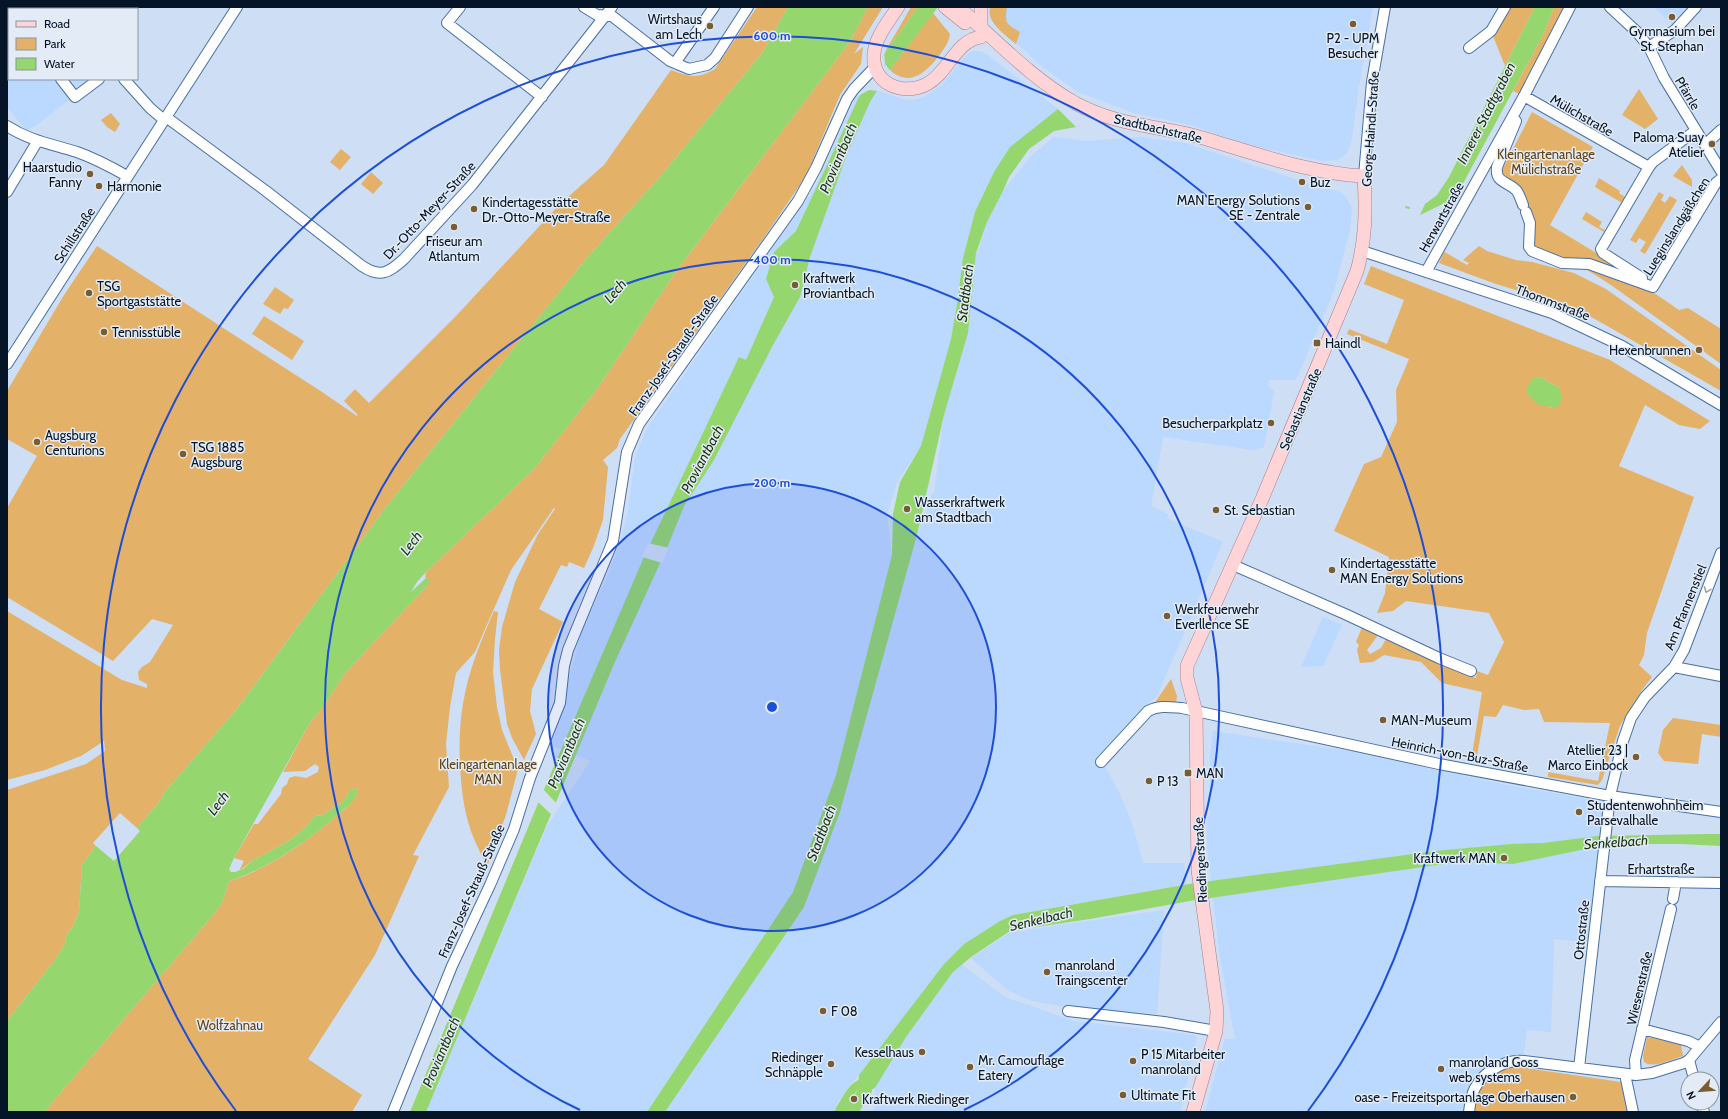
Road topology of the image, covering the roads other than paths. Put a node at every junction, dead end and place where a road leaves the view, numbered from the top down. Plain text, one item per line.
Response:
1 (237, 7) edge
2 (460, 7) edge
3 (584, 7) edge
4 (714, 7) edge
5 (748, 7) edge
6 (898, 7) edge
7 (945, 7) edge
8 (981, 7) edge
9 (1385, 7) edge
10 (1570, 7) edge
11 (1610, 7) edge
12 (1696, 7) edge
13 (1503, 8) edge
14 (609, 11) edge
15 (961, 11) edge
16 (981, 32) junction
17 (1649, 47) junction
18 (1469, 48) dead end
19 (953, 57) junction
20 (675, 63) junction
21 (875, 67) junction
22 (63, 80) edge
23 (98, 80) edge
24 (125, 80) edge
25 (542, 97) junction
26 (1524, 97) junction
27 (165, 118) junction
28 (7, 126) edge
29 (1721, 130) edge
30 (1695, 131) junction
31 (37, 142) junction
32 (1705, 145) junction
33 (1649, 167) junction
34 (1721, 171) edge
35 (127, 176) junction
36 (1364, 176) junction
37 (1721, 179) edge
38 (7, 192) edge
39 (1362, 251) junction
40 (1426, 272) junction
41 (1654, 286) junction
42 (8, 362) edge
43 (1721, 405) edge
44 (1721, 553) edge
45 (1233, 564) junction
46 (1674, 667) junction
47 (1471, 671) dead end
48 (1721, 676) edge
49 (1196, 712) junction
50 (1101, 762) dead end
51 (1610, 796) junction
52 (1721, 812) edge
53 (1600, 881) junction
54 (1676, 882) junction
55 (1721, 882) edge
56 (1068, 1011) dead end
57 (1721, 1022) edge
58 (1642, 1029) junction
59 (1216, 1031) junction
60 (1700, 1047) junction
61 (1689, 1060) junction
62 (1579, 1068) junction
63 (1692, 1071) edge
64 (1626, 1074) junction
65 (1636, 1074) junction
66 (393, 1112) edge
67 (1193, 1112) edge
68 (1469, 1112) edge
69 (1633, 1112) edge

1 - 27 street, Schillstraße
2 - 25 street
3 - 14 street
4 - 20 street
5 - 20 street
6 - 21 main road
7 - 15 main road, Stadtbachstraße
8 - 16 main road
9 - 36 street, Georg-Haindl-Straße
10 - 26 street, Herwartstraße
11 - 17 street, Pfärrle
12 - 17 street
13 - 18 street
14 - 20 street
14 - 25 street, Dr.-Otto-Meyer-Straße
15 - 16 main road, Stadtbachstraße
15 - 19 main road
16 - 19 main road
16 - 36 main road, Stadtbachstraße
17 - 30 street, Pfärrle
19 - 21 main road
21 - 66 street, Franz-Josef-Strauß-Straße
22 - 23 street
24 - 27 street
25 - 27 street, Dr.-Otto-Meyer-Straße
26 - 33 street, Mülichstraße
26 - 40 street, Herwartstraße
26 - 41 street
27 - 35 street, Schillstraße
28 - 31 street
29 - 32 street
30 - 32 street, Pfärrle
30 - 33 street
31 - 35 street
31 - 38 street
32 - 34 street, Pfärrle
33 - 41 street
35 - 42 street, Schillstraße
36 - 39 main road, Georg-Haindl-Straße
37 - 41 street, Lueginslandgäßchen
39 - 40 street, Thommstraße
39 - 45 main road, Sebastianstraße
40 - 43 street, Thommstraße
44 -> 46 street, Am Pfannenstiel
45 - 47 street
45 - 49 main road, Sebastianstraße
46 - 48 street
46 - 51 street, Am Pfannenstiel
49 - 50 street, Heinrich-von-Buz-Straße
49 - 51 street, Heinrich-von-Buz-Straße
49 - 59 main road, Riedingerstraße
51 - 52 street, Heinrich-von-Buz-Straße
51 - 53 street, Ottostraße
53 - 54 street, Erhartstraße
53 - 62 street, Ottostraße
54 - 55 street, Erhartstraße
54 - 58 street, Wiesenstraße
56 - 59 street
57 - 60 street
58 - 60 street
58 - 65 street, Wiesenstraße
59 - 67 main road, Riedingerstraße
60 - 61 street
61 - 63 street
61 - 65 street
62 - 64 street
62 - 68 street
64 - 65 street
64 - 69 street

